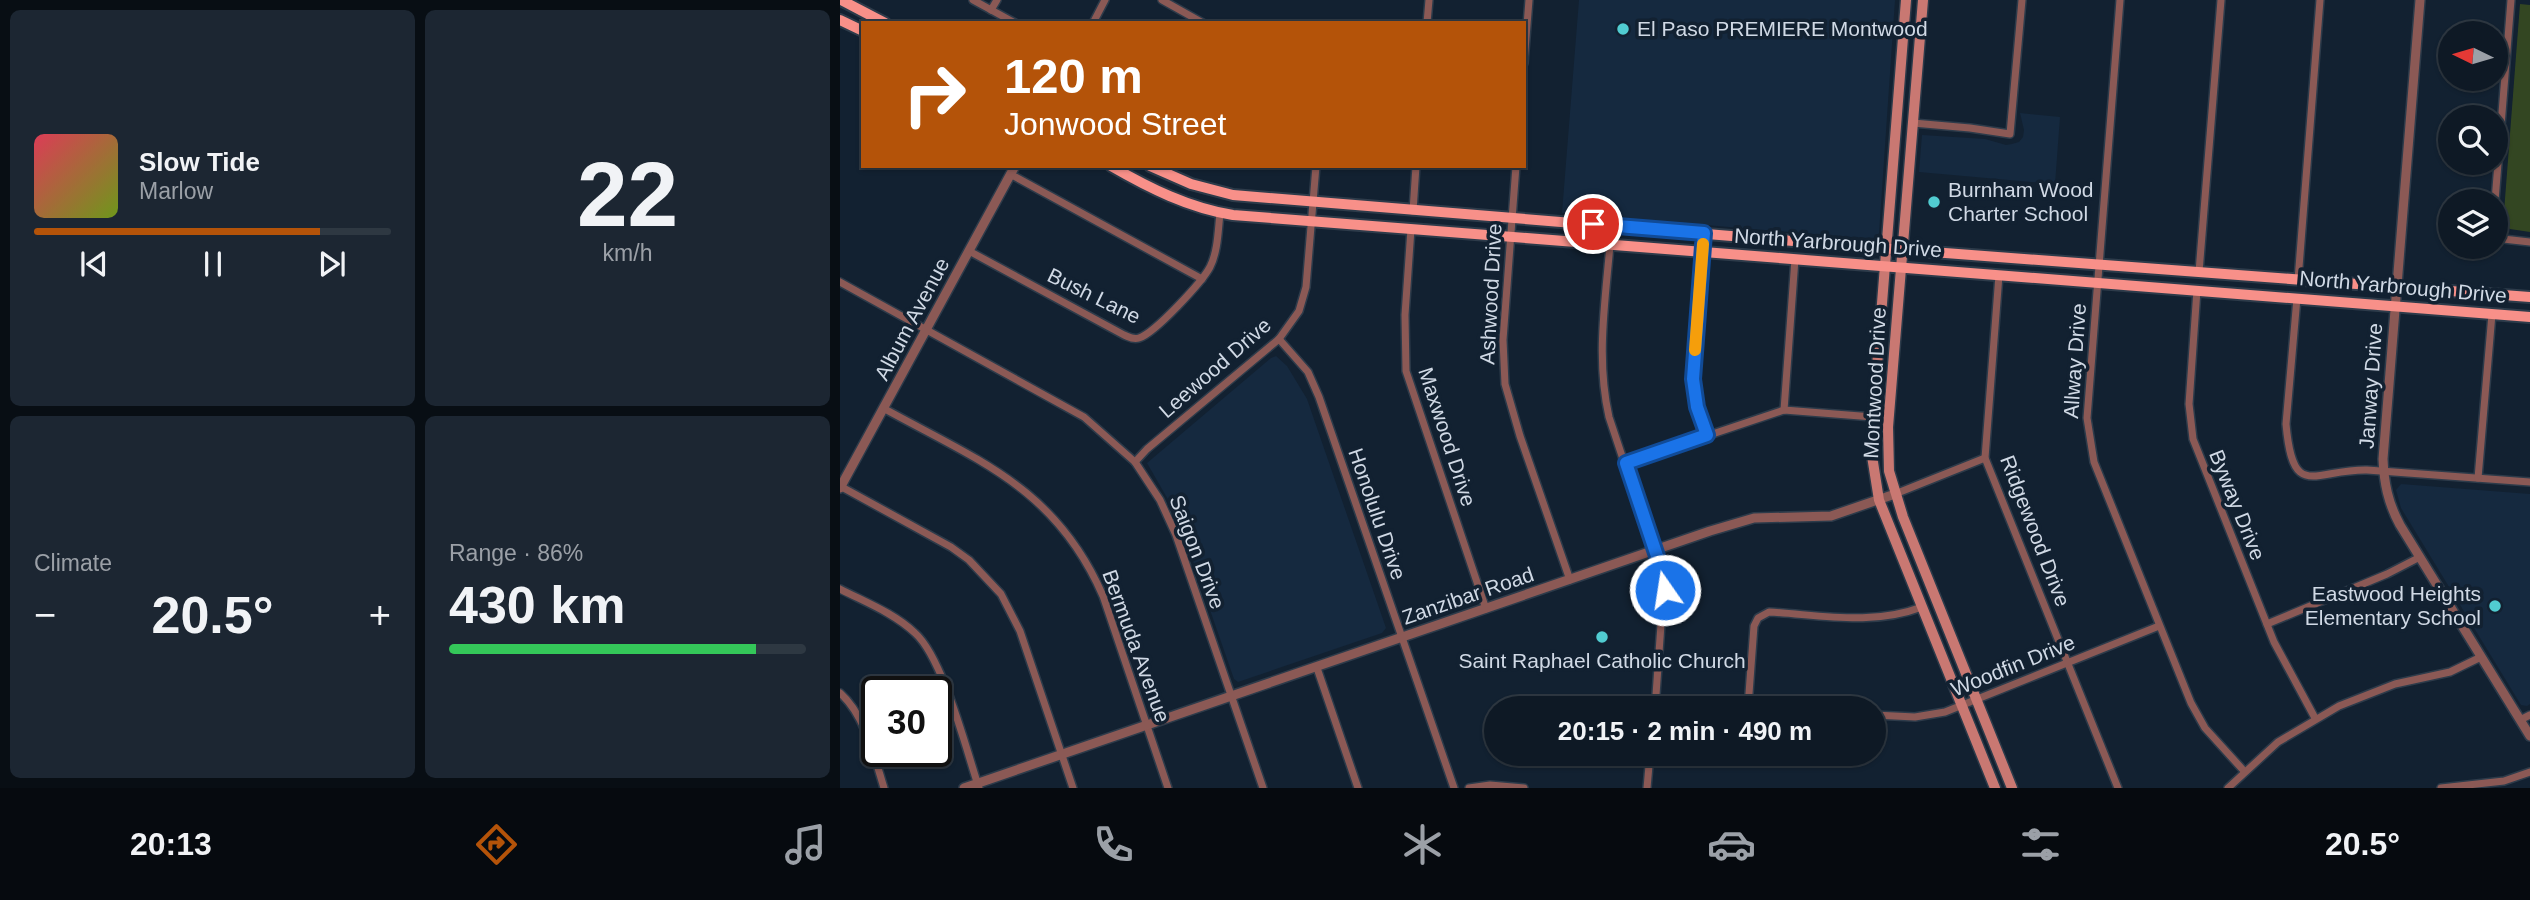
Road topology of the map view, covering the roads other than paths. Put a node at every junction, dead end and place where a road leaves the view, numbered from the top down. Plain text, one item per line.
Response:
1 (841, 0) edge
2 (973, 0) edge
3 (997, 0) edge
4 (1105, 0) edge
5 (1162, 0) edge
6 (1429, 0) edge
7 (1529, 0) edge
8 (1906, 0) edge
9 (1923, 0) edge
10 (2021, 0) edge
11 (2120, 0) edge
12 (2221, 0) edge
13 (2320, 0) edge
14 (2420, 0) edge
15 (2511, 0) edge
16 (991, 10) junction
17 (840, 20) edge
18 (881, 21) edge
19 (1011, 21) edge
20 (1094, 21) edge
21 (1199, 21) edge
22 (1427, 21) edge
23 (861, 30) edge
24 (1526, 38) edge
25 (1913, 123) junction
26 (1115, 168) edge
27 (1154, 168) edge
28 (1317, 168) edge
29 (1416, 168) edge
30 (1516, 168) edge
31 (1013, 170) edge
32 (2496, 189) edge
33 (1314, 202) junction
34 (1413, 211) junction
35 (1220, 213) junction
36 (1512, 218) junction
37 (1312, 221) junction
38 (1411, 229) junction
39 (1704, 233) junction
40 (1510, 236) junction
41 (2508, 240) edge
42 (2530, 242) edge
43 (1610, 245) junction
44 (1888, 249) junction
45 (1903, 250) junction
46 (969, 251) junction
47 (1702, 251) junction
48 (1795, 259) junction
49 (2099, 265) junction
50 (1886, 266) junction
51 (1902, 267) junction
52 (2199, 272) junction
53 (1999, 275) junction
54 (1202, 279) junction
55 (2298, 280) junction
56 (840, 282) edge
57 (2098, 282) junction
58 (2397, 287) junction
59 (2197, 290) junction
60 (2530, 297) edge
61 (2297, 298) junction
62 (2395, 306) junction
63 (2491, 314) junction
64 (2530, 317) edge
65 (926, 329) junction
66 (1279, 339) junction
67 (883, 408) junction
68 (1784, 410) junction
69 (1873, 417) junction
70 (1707, 435) junction
71 (1985, 458) junction
72 (1135, 462) junction
73 (1626, 463) junction
74 (2384, 472) junction
75 (2478, 478) junction
76 (2530, 482) edge
77 (840, 487) edge
78 (1895, 494) junction
79 (1879, 499) junction
80 (1654, 550) junction
81 (2420, 557) junction
82 (1570, 580) junction
83 (840, 589) edge
84 (1922, 607) junction
85 (1486, 609) junction
86 (2267, 624) junction
87 (2159, 626) junction
88 (1401, 638) junction
89 (2481, 657) junction
90 (2067, 663) junction
91 (1317, 668) junction
92 (840, 692) edge
93 (1231, 696) junction
94 (1656, 696) edge
95 (1749, 696) edge
96 (1978, 701) junction
97 (1962, 706) junction
98 (2530, 715) edge
99 (1886, 716) edge
100 (2315, 718) junction
101 (2520, 720) junction
102 (1147, 725) junction
103 (2530, 736) edge
104 (1062, 754) junction
105 (1649, 766) edge
106 (2244, 771) junction
107 (2530, 772) edge
108 (978, 786) edge
109 (884, 788) edge
110 (964, 788) edge
111 (1073, 788) edge
112 (1168, 788) edge
113 (1263, 788) edge
114 (1358, 788) edge
115 (1454, 788) edge
116 (1469, 788) edge
117 (1524, 788) edge
118 (1647, 788) edge
119 (1995, 788) edge
120 (2012, 788) edge
121 (2118, 788) edge
122 (2228, 788) edge
123 (2441, 788) edge

1 - 18 main road
2 - 16 street
3 - 16 street
4 - 20 street
5 - 21 street
6 - 22 street
7 - 24 street
8 - 44 main road, Montwood Drive
9 - 25 main road, Montwood Drive
10 - 25 street
11 - 49 street, Allway Drive
12 - 52 street
13 - 55 street
14 - 58 street, Janway Drive
15 - 32 street
16 - 19 street
17 - 23 main road
25 - 45 main road, Montwood Drive
26 - 35 main road, North Yarbrough Drive
27 - 33 main road, North Yarbrough Drive
28 - 33 street, Leewood Drive
29 - 34 street
30 - 36 street, Ashwood Drive
31 - 46 street, Album Avenue
31 - 54 street
33 - 34 main road, North Yarbrough Drive
33 - 37 street, Leewood Drive
34 - 36 main road, North Yarbrough Drive
35 - 37 main road, North Yarbrough Drive
35 - 54 street, Bush Lane
36 - 39 main road, North Yarbrough Drive
36 - 40 street, Ashwood Drive
37 - 38 main road, North Yarbrough Drive
37 - 66 street, Leewood Drive
38 - 40 main road, North Yarbrough Drive
38 - 85 street, Maxwood Drive
39 - 44 main road, North Yarbrough Drive
39 - 47 street
40 - 43 main road, North Yarbrough Drive
40 - 82 street, Ashwood Drive
41 - 42 street
43 - 47 main road, North Yarbrough Drive
43 - 73 street
44 - 45 main road, North Yarbrough Drive
44 - 50 main road, Montwood Drive
45 - 49 main road, North Yarbrough Drive
45 - 51 main road, Montwood Drive
46 - 54 street, Bush Lane
46 - 65 street, Album Avenue
47 - 48 main road, North Yarbrough Drive
47 - 70 street
48 - 50 main road, North Yarbrough Drive
48 - 68 street
49 - 52 main road, North Yarbrough Drive
49 - 57 street, Allway Drive
50 - 51 main road, North Yarbrough Drive
50 - 69 main road, Montwood Drive
51 - 53 main road, North Yarbrough Drive
51 - 78 main road, Montwood Drive
52 - 55 main road, North Yarbrough Drive
53 - 57 main road, North Yarbrough Drive
53 - 71 street, Ridgewood Drive
55 - 58 main road, North Yarbrough Drive
56 - 65 street, Saigon Drive
57 - 59 main road, North Yarbrough Drive
57 - 87 street, Allway Drive
58 - 60 main road, North Yarbrough Drive
58 - 62 street, Janway Drive
59 - 61 main road, North Yarbrough Drive
59 - 86 street, Byway Drive
61 - 62 main road, North Yarbrough Drive
61 - 74 street
62 - 63 main road, North Yarbrough Drive
62 - 74 street, Janway Drive
63 - 64 main road, North Yarbrough Drive
63 - 75 street
65 - 67 street, Album Avenue
65 - 72 street, Saigon Drive
66 - 72 street, Leewood Drive
66 - 88 street, Honolulu Drive
67 - 77 street, Album Avenue
67 - 102 street, Bermuda Avenue
68 - 69 street
68 - 70 street
69 - 79 main road, Montwood Drive
70 - 73 street
71 - 78 street, Zanzibar Road
71 - 90 street, Ridgewood Drive
72 - 93 street, Saigon Drive
73 - 80 street
74 - 75 street
74 - 81 street, Janway Drive
75 - 76 street
77 - 104 street
78 - 79 street, Zanzibar Road
78 - 96 main road, Montwood Drive
79 - 80 street, Zanzibar Road
79 - 84 main road, Montwood Drive
80 - 82 street, Zanzibar Road
80 - 94 street
81 - 86 street
81 - 89 street, Janway Drive
82 - 85 street, Zanzibar Road
83 - 108 street
84 - 95 street
84 - 97 main road, Montwood Drive
85 - 88 street, Zanzibar Road
86 - 100 street, Byway Drive
87 - 90 street, Woodfin Drive
87 - 106 street, Allway Drive
88 - 91 street, Zanzibar Road
88 - 115 street, Honolulu Drive
89 - 100 street
89 - 101 street, Janway Drive
90 - 96 street, Woodfin Drive
90 - 121 street, Ridgewood Drive
91 - 93 street, Zanzibar Road
91 - 114 street
92 - 109 street
93 - 102 street, Zanzibar Road
93 - 113 street, Saigon Drive
96 - 97 street, Woodfin Drive
96 - 120 main road, Montwood Drive
97 - 99 street, Woodfin Drive
97 - 119 main road, Montwood Drive
98 - 101 street
100 - 106 street
101 - 103 street, Janway Drive
102 - 104 street, Zanzibar Road
102 - 112 street, Bermuda Avenue
104 - 108 street, Zanzibar Road
104 - 111 street
105 - 118 street
106 - 122 street
107 - 123 street
108 - 110 street, Zanzibar Road
116 - 117 street

